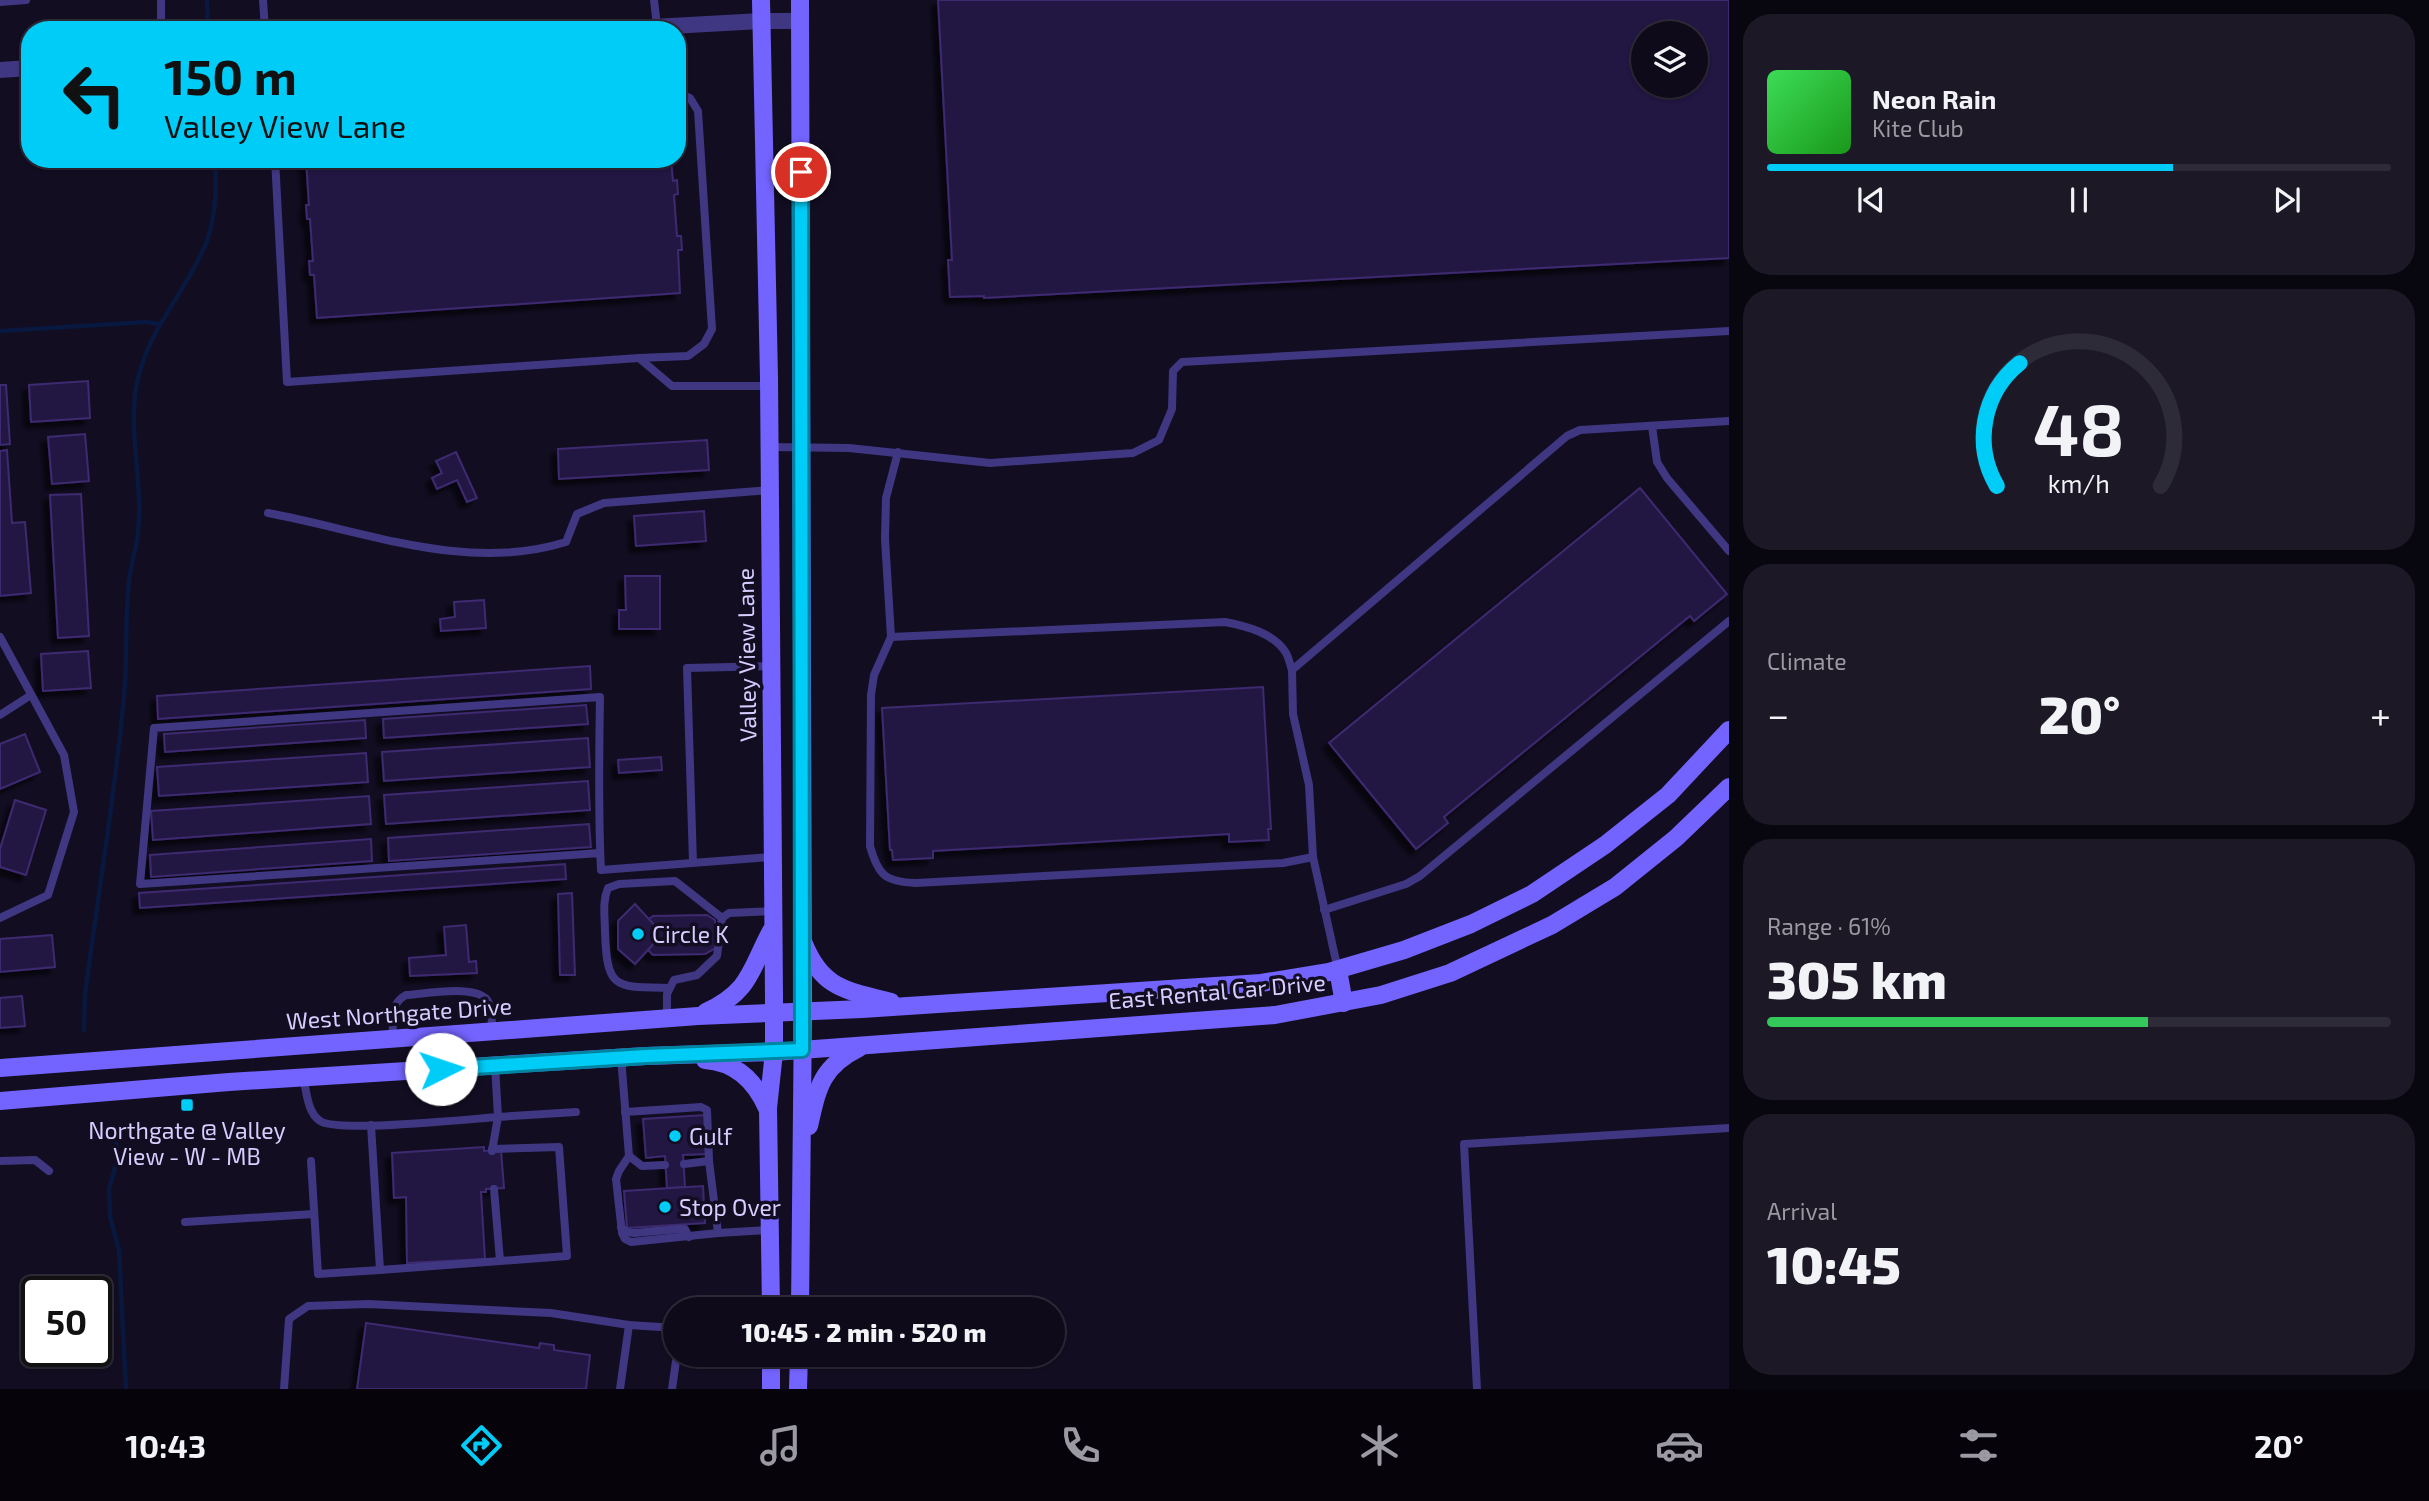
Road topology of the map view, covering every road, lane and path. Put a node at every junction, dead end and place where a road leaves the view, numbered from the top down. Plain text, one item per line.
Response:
1 (26, 0) edge
2 (161, 0) edge
3 (263, 0) edge
4 (654, 0) edge
5 (761, 0) edge
6 (800, 0) edge
7 (0, 2) edge
8 (161, 21) edge
9 (264, 21) edge
10 (656, 21) edge
11 (761, 21) junction
12 (800, 21) junction
13 (686, 25) edge
14 (21, 69) edge
15 (0, 70) edge
16 (686, 96) edge
17 (275, 168) edge
18 (1729, 331) edge
19 (639, 358) junction
20 (769, 386) junction
21 (1729, 421) edge
22 (1653, 426) junction
23 (768, 447) junction
24 (802, 447) junction
25 (898, 452) junction
26 (769, 489) junction
27 (268, 513) dead end
28 (1729, 551) edge
29 (1729, 621) edge
30 (0, 637) edge
31 (891, 637) junction
32 (771, 666) junction
33 (1292, 670) junction
34 (32, 695) junction
35 (0, 715) edge
36 (1729, 730) edge
37 (1729, 787) edge
38 (600, 853) junction
39 (772, 857) junction
40 (1313, 858) junction
41 (693, 863) junction
42 (1324, 910) junction
43 (0, 918) edge
44 (722, 918) junction
45 (773, 919) junction
46 (802, 940) junction
47 (1338, 970) junction
48 (668, 988) junction
49 (1344, 1003) junction
50 (905, 1006) junction
51 (803, 1010) junction
52 (774, 1013) junction
53 (698, 1016) junction
54 (667, 1018) junction
55 (492, 1031) junction
56 (393, 1038) junction
57 (302, 1044) junction
58 (868, 1045) junction
59 (802, 1050) junction
60 (774, 1052) junction
61 (646, 1056) junction
62 (621, 1057) junction
63 (495, 1065) junction
64 (0, 1068) edge
65 (303, 1077) junction
66 (0, 1101) edge
67 (768, 1108) junction
68 (576, 1112) dead end
69 (625, 1112) junction
70 (498, 1117) junction
71 (371, 1125) junction
72 (1729, 1128) edge
73 (802, 1153) junction
74 (629, 1156) junction
75 (688, 1160) dead end
76 (0, 1161) edge
77 (311, 1161) dead end
78 (709, 1161) junction
79 (661, 1162) dead end
80 (49, 1171) dead end
81 (495, 1189) dead end
82 (314, 1214) junction
83 (185, 1222) dead end
84 (768, 1230) junction
85 (718, 1233) junction
86 (500, 1261) junction
87 (380, 1270) junction
88 (771, 1297) edge
89 (800, 1297) edge
90 (629, 1325) junction
91 (663, 1327) edge
92 (675, 1367) edge
93 (771, 1367) edge
94 (799, 1367) edge
95 (284, 1389) edge
96 (620, 1389) edge
97 (672, 1389) edge
98 (771, 1389) edge
99 (798, 1389) edge
100 (1477, 1389) edge

1 - 7 lane
2 - 8 lane
3 - 9 lane
4 - 10 lane
5 - 11 main road, Valley View Lane
6 - 12 main road
11 - 12 street
11 - 13 street
11 - 20 main road, Valley View Lane
12 - 24 main road
14 - 15 street
16 - 19 lane
17 - 19 lane
18 - 25 lane
19 - 20 lane
20 - 23 main road, Valley View Lane
21 - 22 lane
22 - 28 lane
22 - 33 lane
23 - 24 lane
23 - 26 main road, Valley View Lane
24 - 25 lane
24 - 46 main road
25 - 31 lane
26 - 27 lane
26 - 32 main road, Valley View Lane
29 - 42 lane
30 - 34 lane
31 - 33 lane
31 - 40 lane
32 - 39 main road, Valley View Lane
32 - 41 lane
33 - 40 lane
34 - 35 lane
34 - 43 lane
36 - 47 main road, East Rental Car Drive
37 - 49 main road, East Rental Car Drive
38 - 38 lane
38 - 41 lane
39 - 41 lane
39 - 45 main road, Valley View Lane
40 - 42 lane
42 - 47 lane
44 - 45 lane
44 - 48 lane
44 - 48 lane
45 - 52 main road, Valley View Lane
45 - 53 main road
46 - 50 main road
46 - 51 main road
47 - 49 main road
47 - 50 main road, East Rental Car Drive
48 - 54 lane
49 - 58 main road, East Rental Car Drive
50 - 51 main road, East Rental Car Drive
51 - 52 main road, West Northgate Drive
51 - 59 main road
52 - 53 main road, West Northgate Drive
52 - 60 main road, Valley View Lane
53 - 54 main road, West Northgate Drive
54 - 55 main road, West Northgate Drive
55 - 56 main road, West Northgate Drive
55 - 56 lane
56 - 57 main road, West Northgate Drive
57 - 64 main road, West Northgate Drive
57 - 65 main road
58 - 59 main road, East Rental Car Drive
58 - 73 main road
59 - 60 main road, East Rental Car Drive
59 - 73 main road
60 - 61 main road
60 - 67 main road, Valley View Lane
61 - 62 main road
61 - 67 main road
62 - 63 main road
62 - 69 lane
63 - 65 main road
63 - 70 lane
65 - 66 main road
65 - 71 lane
67 - 84 main road, Valley View Lane
68 - 70 lane
69 - 74 lane
69 - 78 lane
70 - 71 lane
70 - 86 lane
71 - 87 lane
72 - 100 lane
73 - 89 main road
74 - 79 lane
74 - 85 lane
75 - 78 lane
76 - 80 lane
77 - 82 lane
78 - 85 lane
81 - 86 lane
82 - 83 lane
82 - 87 lane
84 - 85 lane
84 - 88 main road, Valley View Lane
86 - 87 lane
90 - 91 lane
90 - 95 lane
90 - 96 lane
92 - 97 lane
93 - 98 main road
94 - 99 main road

